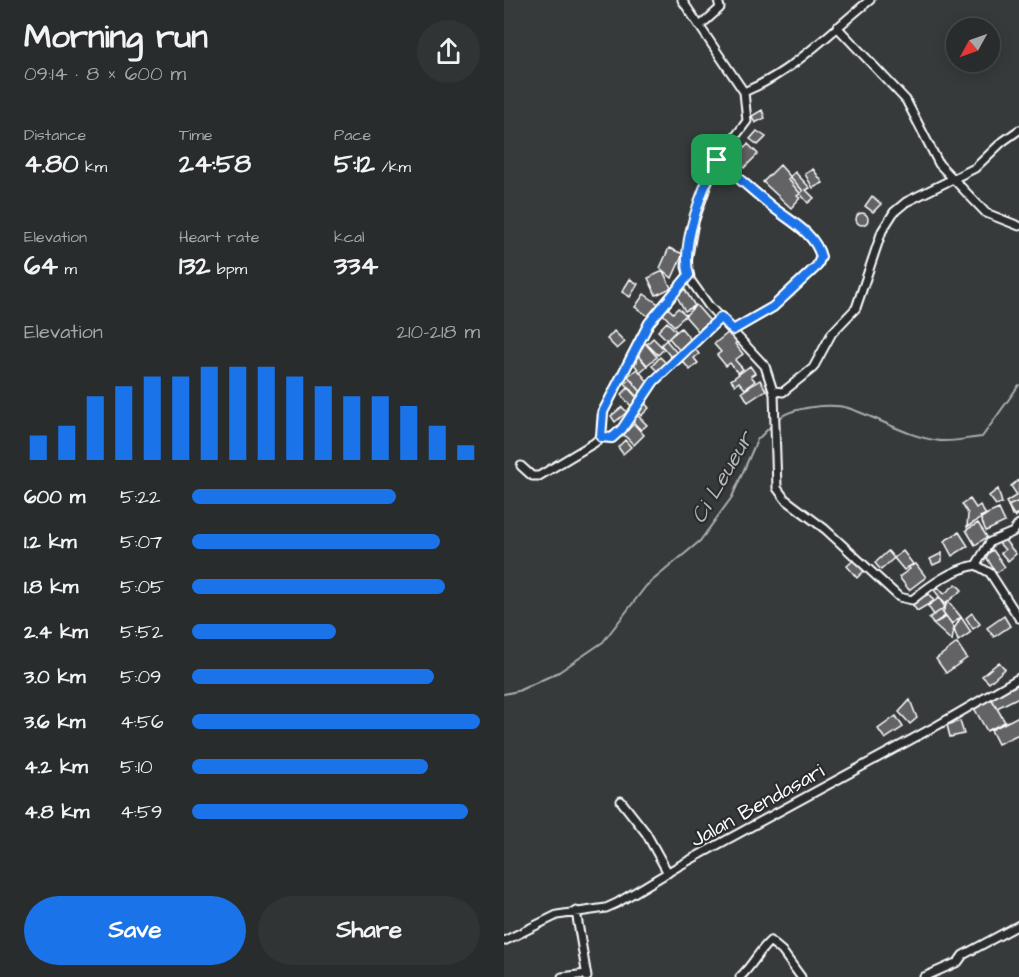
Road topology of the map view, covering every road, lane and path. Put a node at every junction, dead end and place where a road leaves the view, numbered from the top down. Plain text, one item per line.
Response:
1 (682, 0) edge
2 (718, 0) edge
3 (870, 0) edge
4 (700, 26) junction
5 (837, 27) junction
6 (744, 92) junction
7 (1019, 130) edge
8 (717, 160) junction
9 (955, 180) junction
10 (1019, 226) edge
11 (689, 275) junction
12 (721, 317) junction
13 (733, 330) junction
14 (774, 392) junction
15 (601, 437) junction
16 (521, 466) dead end
17 (1019, 524) edge
18 (976, 565) junction
19 (1019, 618) edge
20 (1019, 678) edge
21 (621, 801) dead end
22 (668, 873) junction
23 (576, 911) junction
24 (1019, 925) edge
25 (504, 941) edge
26 (587, 975) edge
27 (562, 977) edge
28 (740, 977) edge
29 (801, 977) edge
30 (924, 977) edge

1 - 4 street
2 - 4 street
3 - 5 street
4 - 6 street
5 - 6 street
5 - 9 street
6 - 8 street
7 - 9 street
8 - 11 street
8 - 13 street
9 - 10 street
9 - 14 street
11 - 12 street
11 - 15 street
12 - 13 street
12 - 15 street
13 - 14 street
14 - 18 street
15 - 16 street
17 - 18 street
18 - 19 street
20 - 22 street, Jalan Bendasari
21 - 22 street
22 - 23 street, Jalan Bendasari
23 - 25 street, Jalan Bendasari
23 - 26 street
24 - 30 street
26 - 27 street
28 - 29 street

